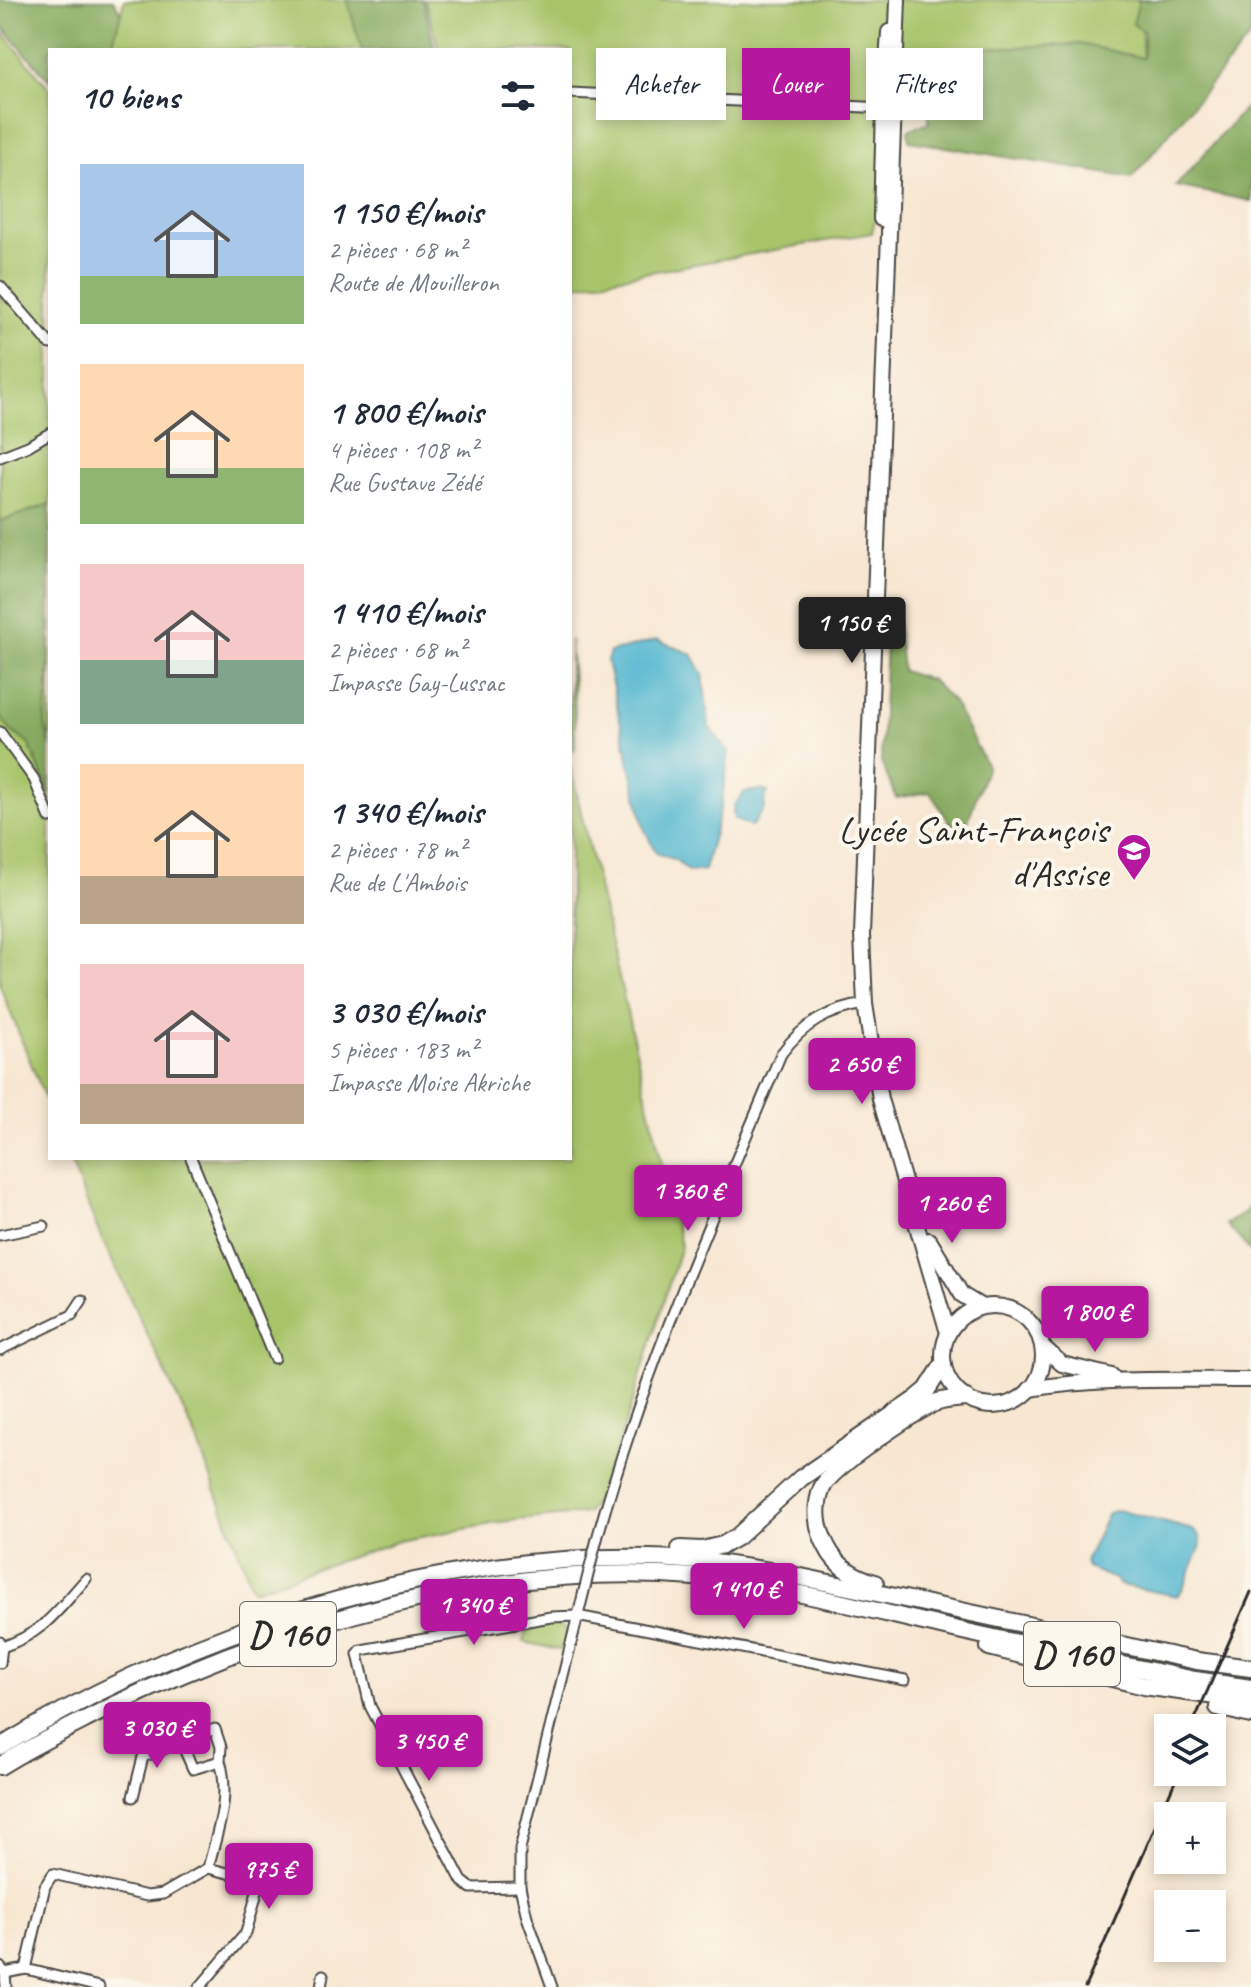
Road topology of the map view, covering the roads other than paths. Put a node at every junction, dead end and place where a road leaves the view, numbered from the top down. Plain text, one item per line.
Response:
1 (895, 0) edge
2 (891, 48) edge
3 (895, 48) edge
4 (572, 93) edge
5 (866, 107) edge
6 (885, 120) edge
7 (886, 120) edge
8 (894, 120) edge
9 (892, 189) junction
10 (0, 286) edge
11 (885, 325) junction
12 (48, 342) edge
13 (48, 434) edge
14 (0, 457) edge
15 (0, 732) edge
16 (48, 813) edge
17 (865, 1004) junction
18 (192, 1160) edge
19 (910, 1195) junction
20 (44, 1226) dead end
21 (0, 1235) edge
22 (82, 1300) dead end
23 (982, 1307) junction
24 (948, 1333) junction
25 (1042, 1346) junction
26 (0, 1350) edge
27 (274, 1358) dead end
28 (943, 1365) junction
29 (1140, 1380) junction
30 (1251, 1380) edge
31 (1030, 1389) junction
32 (966, 1398) junction
33 (648, 1558) junction
34 (86, 1579) dead end
35 (908, 1599) junction
36 (894, 1615) junction
37 (577, 1616) junction
38 (1, 1645) edge
39 (0, 1663) edge
40 (1251, 1668) edge
41 (161, 1673) junction
42 (905, 1680) dead end
43 (1144, 1686) junction
44 (1251, 1688) edge
45 (1251, 1701) edge
46 (1251, 1715) edge
47 (0, 1734) edge
48 (181, 1742) junction
49 (0, 1747) edge
50 (220, 1761) junction
51 (0, 1766) edge
52 (0, 1777) edge
53 (133, 1797) dead end
54 (208, 1868) junction
55 (520, 1887) junction
56 (26, 1969) junction
57 (3, 1970) edge
58 (323, 1975) dead end
59 (6, 1987) edge
60 (99, 1987) edge
61 (200, 1987) edge
62 (321, 1987) edge
63 (552, 1987) edge

1 - 2 street
1 - 3 street
4 - 5 street
6 - 11 street
7 - 9 street
8 - 9 street
9 - 11 street
10 - 12 street
11 - 17 street
13 - 14 street
15 - 16 street
17 - 19 street
17 - 37 street, bridge
18 - 27 street
19 - 23 street
19 - 24 street
20 - 21 street
22 - 26 street
23 - 24 street
23 - 25 street
24 - 28 street
25 - 29 street
25 - 31 street
28 - 32 street
28 - 33 highway
29 - 30 street
29 - 31 street
31 - 32 street
32 - 35 highway
33 - 35 highway, D 160
33 - 41 highway, D 160
34 - 38 street
35 - 40 highway, D 160
36 - 41 highway, D 160
36 - 43 highway
36 - 44 highway, D 160
37 - 42 street
37 - 55 street
37 - 55 street
38 - 39 street
41 - 47 highway, D 160
41 - 49 highway, D 160
41 - 51 highway, D 160
41 - 52 highway, D 160
43 - 45 highway
43 - 46 highway
48 - 50 street
48 - 50 street
48 - 53 street
50 - 54 street
54 - 56 street
54 - 61 street
55 - 63 street
56 - 57 street
56 - 60 street
57 - 59 street
58 - 62 street

